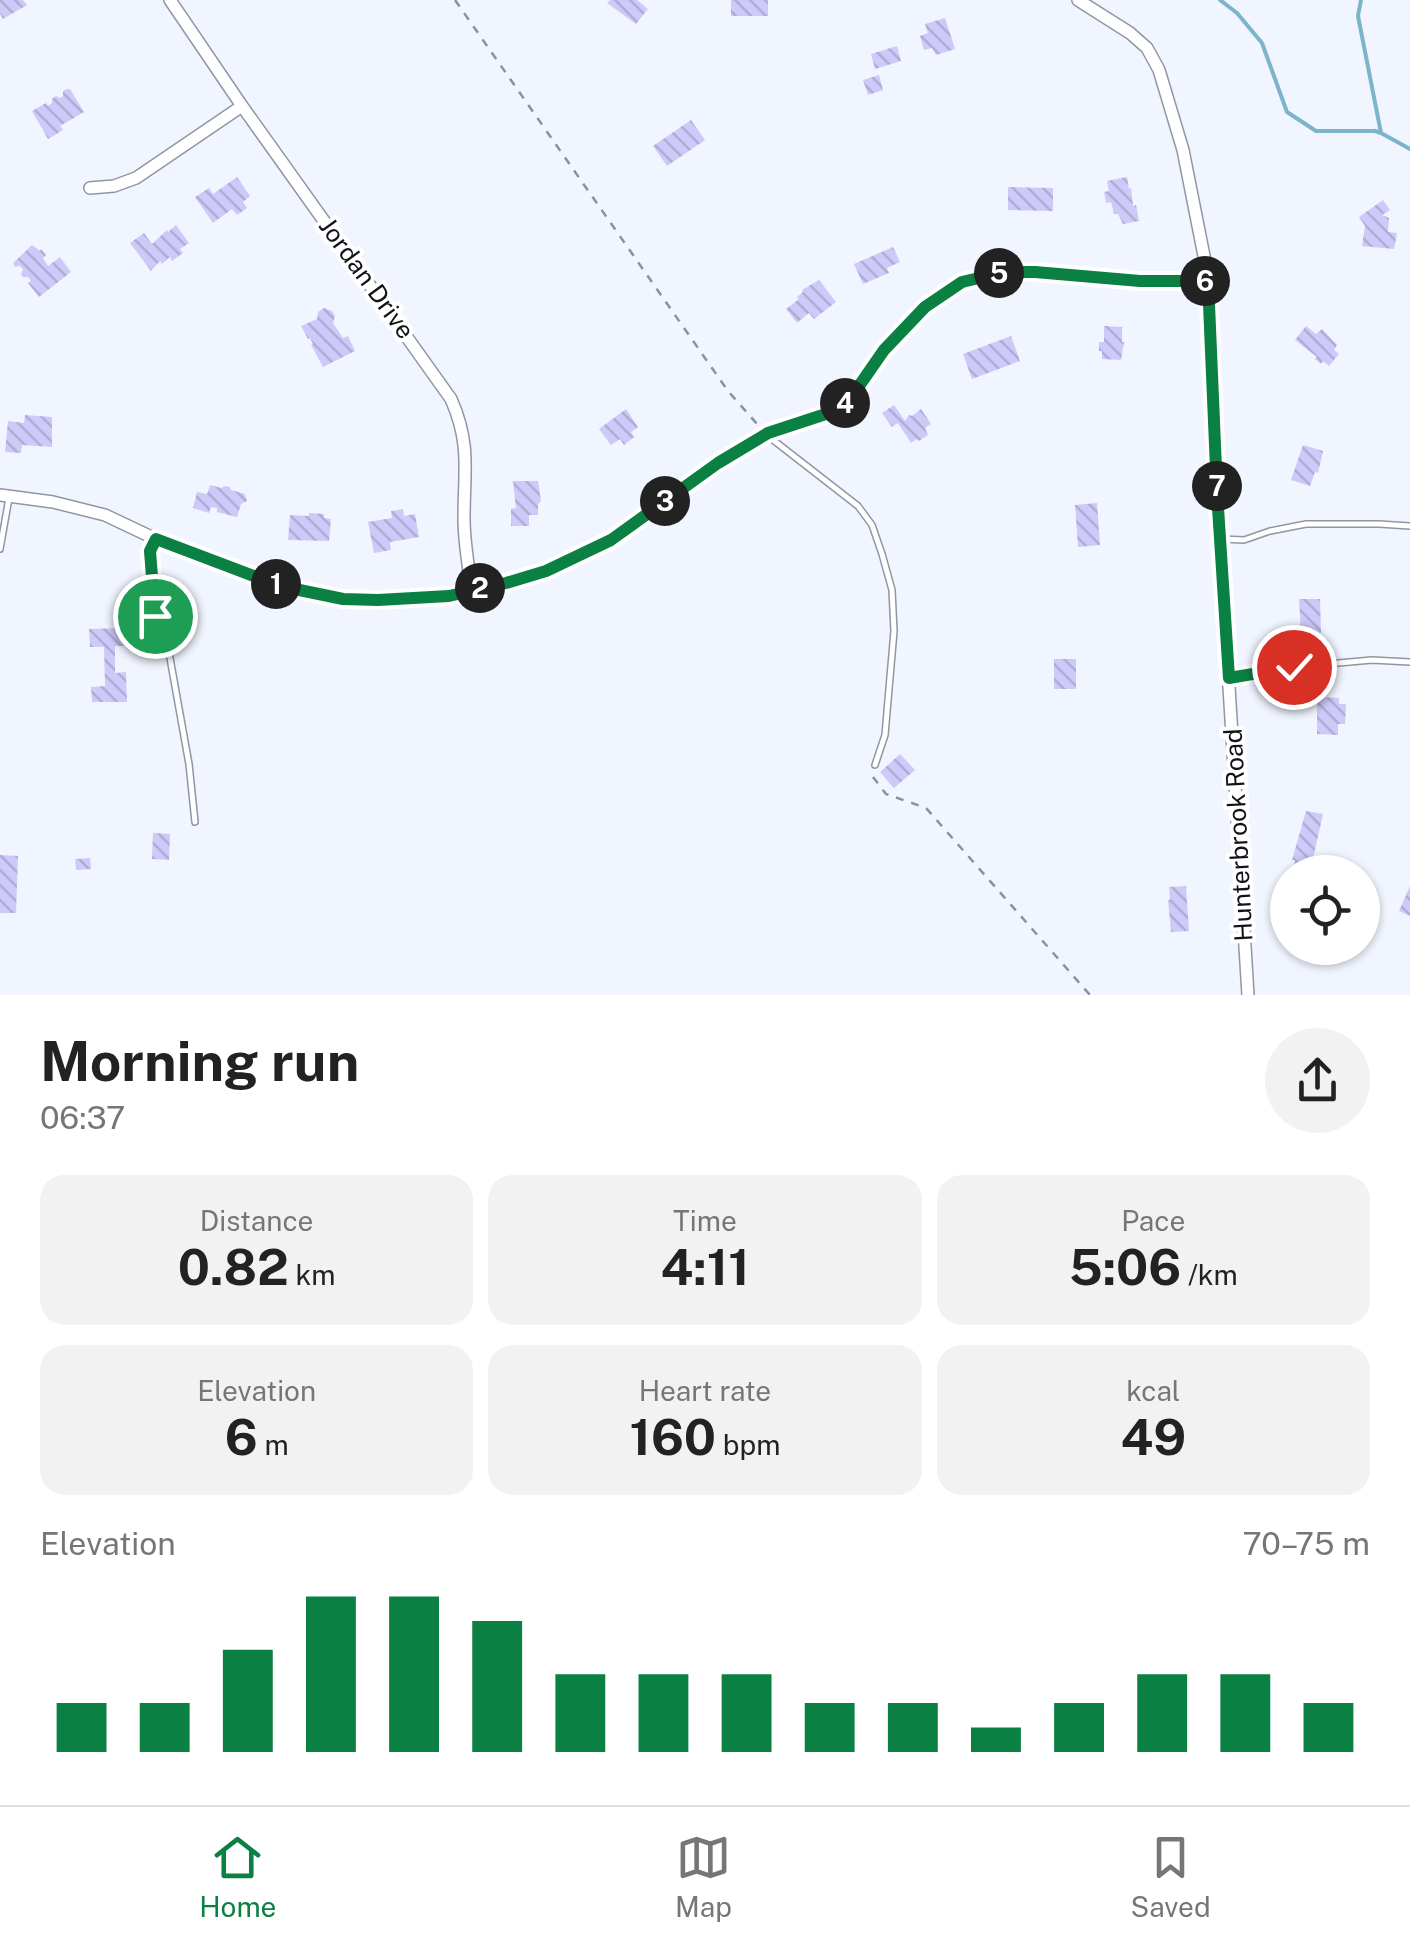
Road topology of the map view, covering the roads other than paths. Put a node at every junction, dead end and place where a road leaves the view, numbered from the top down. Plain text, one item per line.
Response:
1 (170, 0) edge
2 (1078, 0) edge
3 (242, 106) junction
4 (90, 188) dead end
5 (1208, 281) junction
6 (766, 434) junction
7 (5, 495) edge
8 (1410, 526) edge
9 (156, 539) junction
10 (1220, 540) junction
11 (0, 549) edge
12 (472, 590) junction
13 (1410, 662) edge
14 (1229, 678) junction
15 (875, 766) road end
16 (195, 822) dead end
17 (1248, 995) edge

1 - 3 street, Jordan Drive
2 - 5 street, Hunterbrook Road
3 - 4 street
3 - 12 street, Jordan Drive
5 - 6 street
5 - 10 street, Hunterbrook Road
6 - 12 street
6 - 15 lane
7 - 9 street
7 - 11 lane
8 - 10 lane
9 - 12 street
9 - 16 lane
10 - 14 street, Hunterbrook Road
13 - 14 lane
14 - 17 street, Hunterbrook Road

